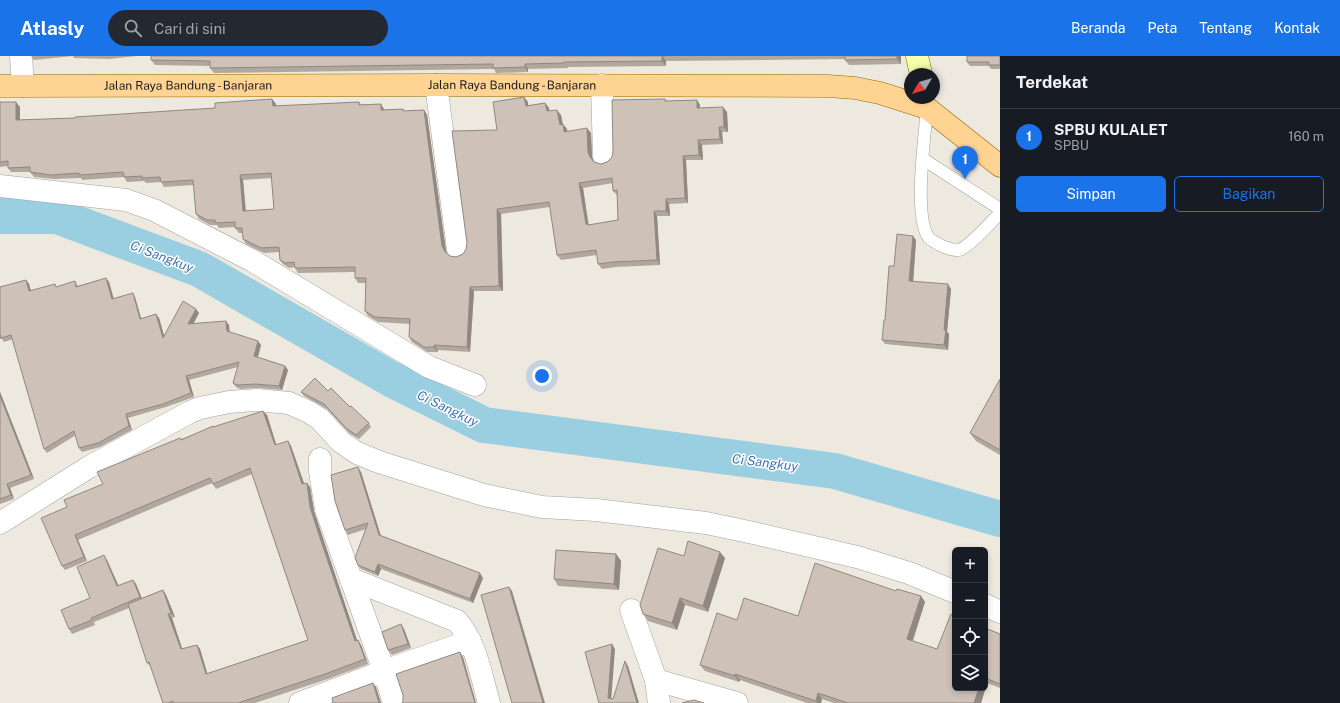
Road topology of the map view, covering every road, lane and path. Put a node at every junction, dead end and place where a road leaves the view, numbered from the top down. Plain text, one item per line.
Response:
1 (22, 56) edge
2 (917, 56) edge
3 (920, 68) edge
4 (436, 85) junction
5 (602, 85) junction
6 (0, 86) edge
7 (23, 86) junction
8 (904, 98) edge
9 (926, 104) edge
10 (927, 104) edge
11 (604, 156) dead end
12 (923, 159) junction
13 (1000, 166) edge
14 (0, 186) edge
15 (1000, 208) edge
16 (1000, 213) edge
17 (458, 249) dead end
18 (474, 385) dead end
19 (320, 459) dead end
20 (0, 523) edge
21 (351, 580) junction
22 (952, 591) edge
23 (988, 606) edge
24 (631, 610) dead end
25 (1000, 612) edge
26 (470, 641) junction
27 (384, 671) junction
28 (656, 680) junction
29 (300, 703) edge
30 (394, 703) edge
31 (489, 703) edge
32 (659, 703) edge
33 (737, 703) edge

1 - 7 street
2 - 3 main road
4 - 5 main road, Jalan Raya Bandung - Banjaran
4 - 7 main road, Jalan Raya Bandung - Banjaran
4 - 17 street
5 - 8 main road, Jalan Raya Bandung - Banjaran
5 - 11 street
6 - 7 main road, Jalan Raya Bandung - Banjaran
9 - 12 lane
10 - 13 main road, Jalan Raya Bandung - Banjaran
12 - 15 lane
12 - 16 lane
14 - 18 street
19 - 21 street
20 - 22 street
21 - 26 street
21 - 27 street
23 - 25 street
24 - 28 street
26 - 27 street
26 - 31 street
27 - 29 street
27 - 30 street
28 - 32 street
28 - 33 street

